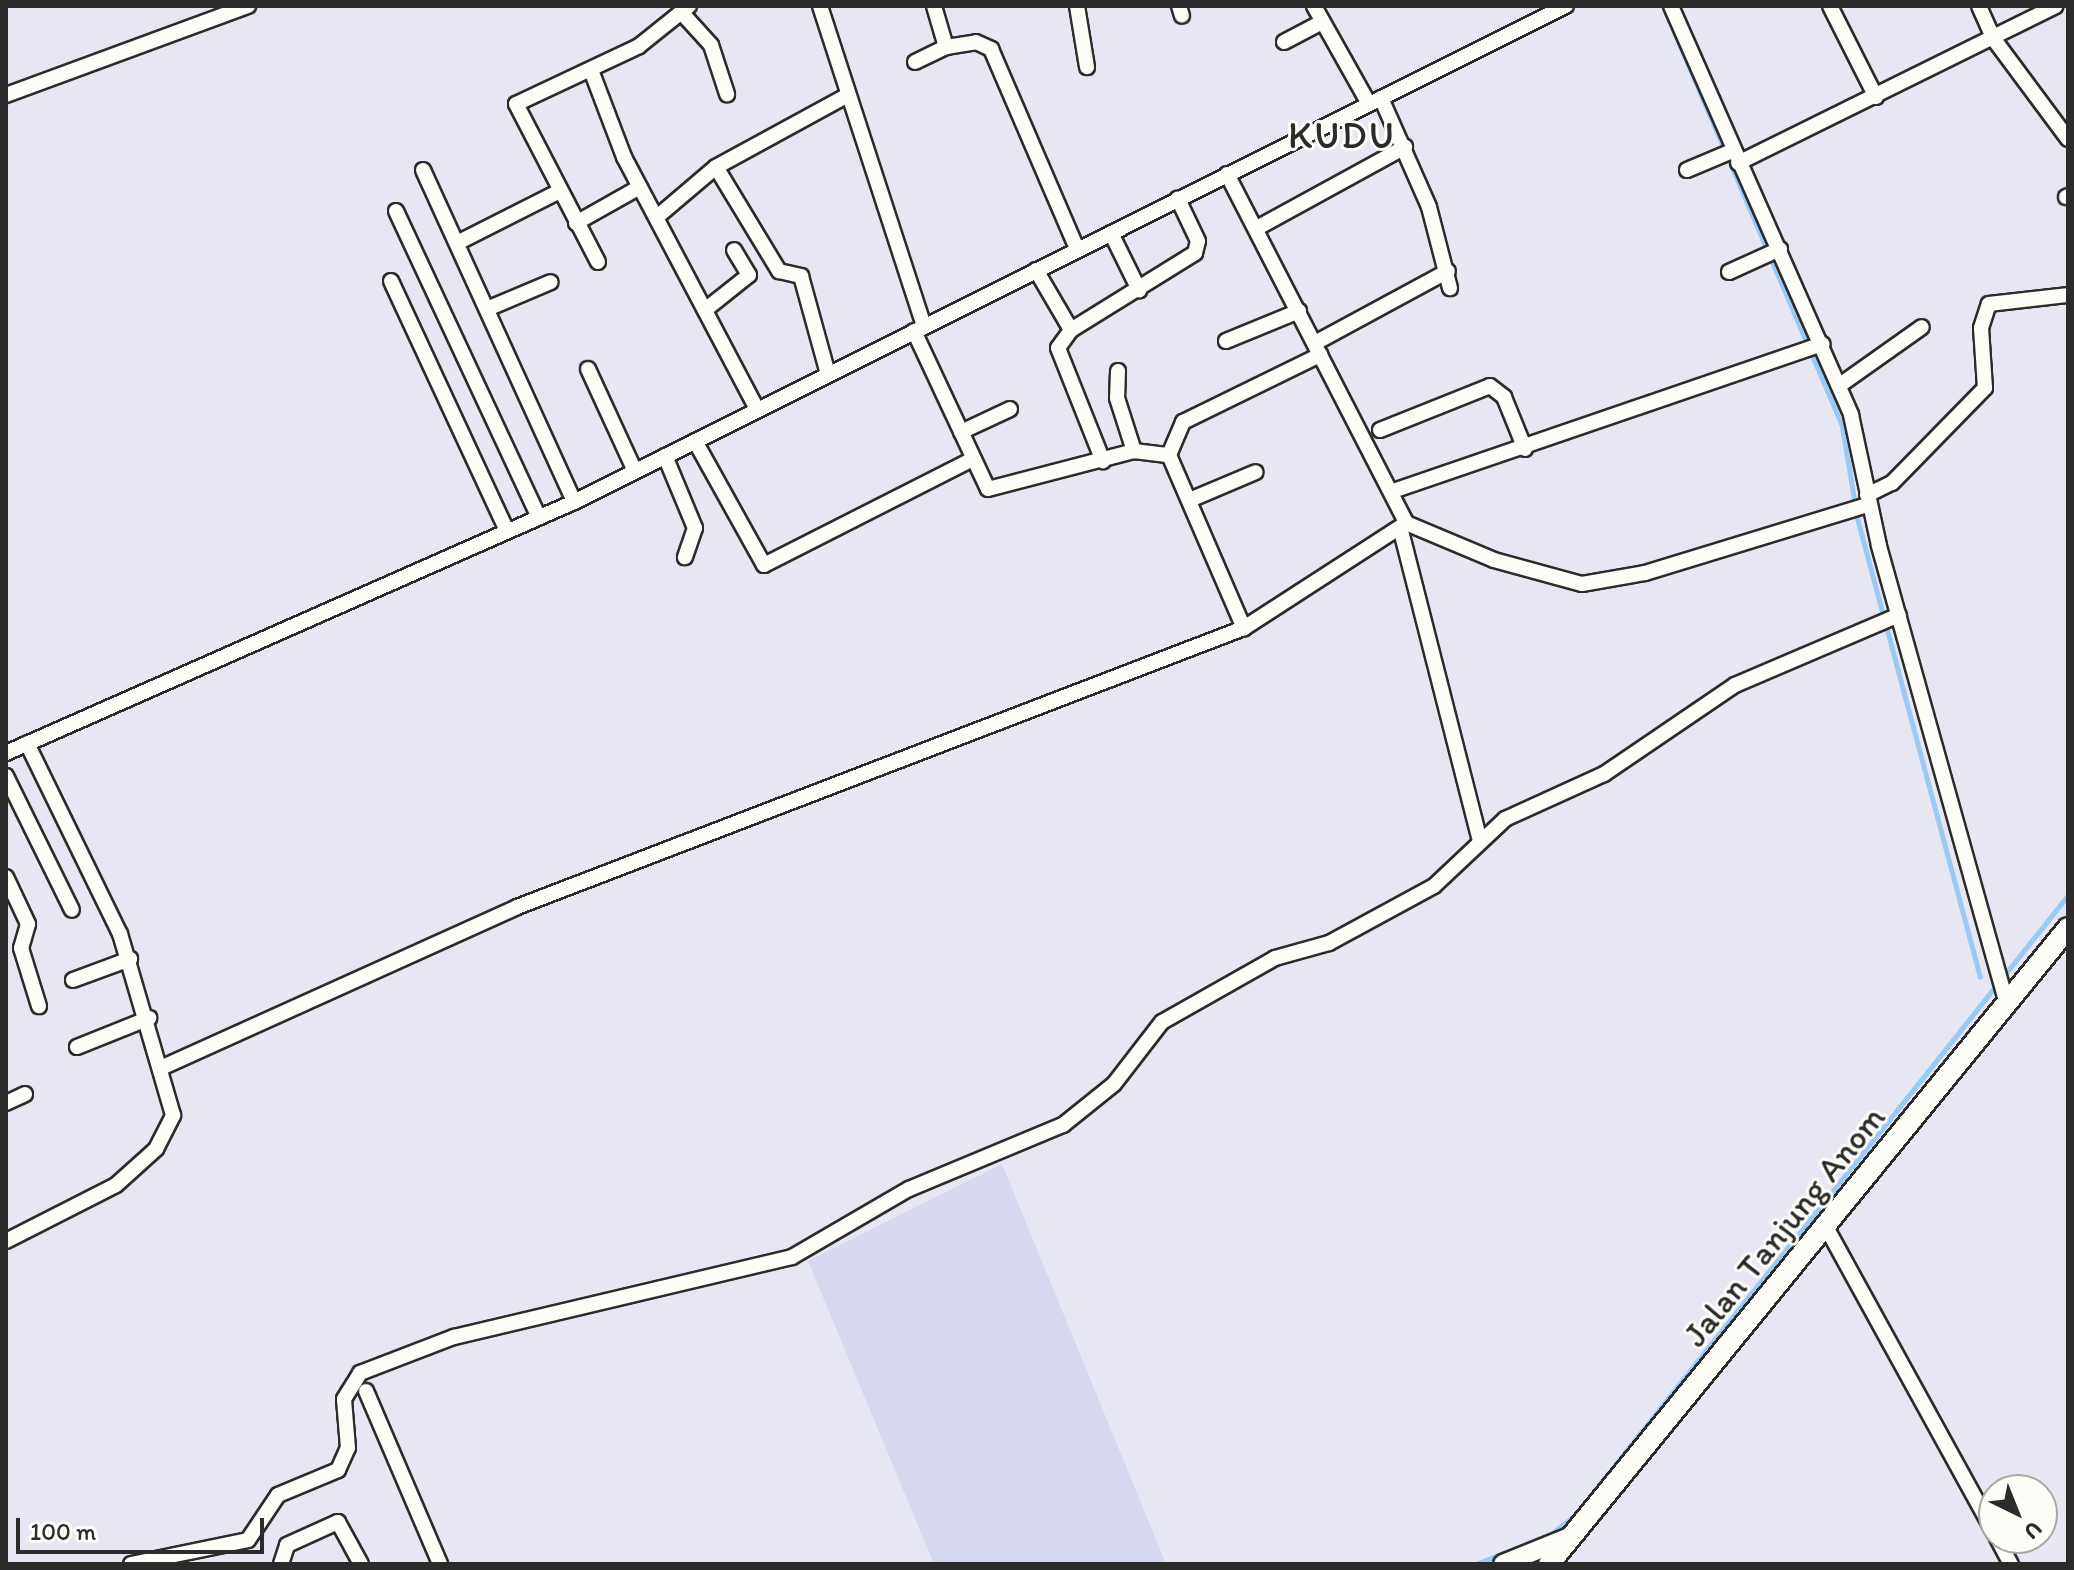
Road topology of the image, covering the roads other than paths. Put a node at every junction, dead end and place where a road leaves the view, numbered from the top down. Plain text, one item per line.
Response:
1 (248, 6) edge
2 (820, 6) edge
3 (934, 6) edge
4 (1077, 6) edge
5 (1314, 6) edge
6 (1566, 6) edge
7 (1671, 6) edge
8 (1830, 6) edge
9 (1979, 6) edge
10 (2055, 6) edge
11 (686, 9) edge
12 (1547, 10) edge
13 (1322, 22) junction
14 (1993, 38) junction
15 (1284, 42) dead end
16 (946, 47) junction
17 (915, 62) dead end
18 (1087, 67) dead end
19 (591, 70) junction
20 (727, 94) dead end
21 (6, 95) edge
22 (846, 96) junction
23 (1876, 97) junction
24 (1375, 101) junction
25 (2068, 139) edge
26 (1405, 147) junction
27 (1730, 156) junction
28 (716, 167) junction
29 (423, 170) dead end
30 (1687, 170) dead end
31 (1227, 174) junction
32 (640, 187) junction
33 (558, 192) junction
34 (1178, 199) junction
35 (396, 211) dead end
36 (657, 217) junction
37 (576, 223) junction
38 (1257, 228) junction
39 (1111, 233) junction
40 (457, 243) junction
41 (1077, 249) junction
42 (734, 250) dead end
43 (1771, 252) junction
44 (769, 257) junction
45 (598, 262) dead end
46 (1036, 270) junction
47 (1448, 271) junction
48 (1729, 272) dead end
49 (749, 275) junction
50 (391, 281) dead end
51 (551, 282) dead end
52 (1450, 288) dead end
53 (1139, 290) junction
54 (2068, 295) edge
55 (487, 309) junction
56 (705, 310) junction
57 (1299, 311) junction
58 (1922, 327) dead end
59 (919, 328) junction
60 (1071, 330) junction
61 (1226, 341) dead end
62 (1813, 348) junction
63 (1317, 349) junction
64 (588, 369) dead end
65 (1118, 371) dead end
66 (828, 374) junction
67 (1840, 385) junction
68 (757, 409) junction
69 (1010, 409) dead end
70 (1380, 430) dead end
71 (961, 432) junction
72 (695, 441) junction
73 (1525, 449) junction
74 (1134, 451) junction
75 (1169, 455) junction
76 (665, 456) junction
77 (973, 459) junction
78 (1103, 461) junction
79 (635, 471) junction
80 (1256, 472) dead end
81 (1393, 491) junction
82 (1192, 499) junction
83 (574, 502) junction
84 (1863, 504) junction
85 (539, 517) junction
86 (1404, 527) junction
87 (507, 531) junction
88 (685, 557) dead end
89 (1891, 617) junction
90 (1244, 628) junction
91 (27, 743) junction
92 (6, 753) edge
93 (6, 776) edge
94 (1480, 840) junction
95 (6, 877) edge
96 (72, 910) dead end
97 (2064, 942) edge
98 (130, 959) junction
99 (73, 980) dead end
100 (2004, 997) junction
101 (39, 1006) dead end
102 (149, 1018) junction
103 (77, 1047) dead end
104 (163, 1067) junction
105 (25, 1094) dead end
106 (6, 1103) edge
107 (1825, 1225) junction
108 (6, 1241) edge
109 (366, 1391) dead end
110 (1978, 1504) edge
111 (1572, 1536) junction
112 (131, 1564) edge
113 (281, 1564) edge
114 (361, 1564) edge
115 (440, 1564) edge
116 (1503, 1564) edge
117 (1549, 1564) edge

1 - 21 street
2 - 22 street
3 - 16 street
4 - 18 street
5 - 13 street
6 - 12 street
7 - 27 street
8 - 23 street
9 - 14 street
10 - 14 street
11 - 19 street
11 - 20 street
12 - 24 street
13 - 15 street
13 - 24 street
14 - 23 street
14 - 25 street
16 - 17 street
16 - 41 street
19 - 32 street
19 - 33 street
22 - 28 street
22 - 59 street
23 - 27 street
24 - 26 street
24 - 31 street
26 - 38 street
26 - 47 street
27 - 30 street
27 - 43 street
28 - 36 street
28 - 44 street
29 - 40 street
31 - 34 street
31 - 38 street
32 - 36 street
32 - 37 street
33 - 37 street
33 - 40 street
34 - 39 street
34 - 53 street
35 - 85 street
36 - 56 street
37 - 45 street
38 - 57 street
39 - 41 street
39 - 53 street
40 - 55 street
41 - 46 street
42 - 49 street
43 - 48 street
43 - 62 street
44 - 49 street
44 - 66 street
46 - 59 street
46 - 60 street
47 - 52 street
47 - 63 street
49 - 56 street
50 - 87 street
51 - 55 street
53 - 60 street
54 - 84 street
55 - 83 street
56 - 68 street
57 - 61 street
57 - 63 street
58 - 67 street
59 - 66 street
59 - 71 street
60 - 78 street
62 - 67 street
62 - 73 street
63 - 75 street
63 - 81 street
64 - 79 street
65 - 74 street
66 - 68 street
67 - 84 street
68 - 72 street
69 - 71 street
70 - 73 street
71 - 77 street
72 - 76 street
72 - 77 street
73 - 81 street
74 - 75 street
74 - 78 street
75 - 82 street
76 - 79 street
76 - 88 street
77 - 78 street
79 - 83 street
80 - 82 street
81 - 86 street
82 - 90 street
83 - 85 street
84 - 86 street
84 - 89 street
85 - 87 street
86 - 90 street
86 - 94 street
87 - 91 street
89 - 94 street
89 - 100 street
90 - 104 street
91 - 92 street
91 - 98 street
93 - 96 street
94 - 112 street
95 - 101 street
97 - 100 main road, Jalan Tanjung Anom
98 - 99 street
98 - 102 street
100 - 107 main road, Jalan Tanjung Anom
102 - 103 street
102 - 104 street
104 - 108 street
105 - 106 street
107 - 110 street
107 - 111 main road, Jalan Tanjung Anom
109 - 115 street
111 - 116 street
111 - 117 main road, Jalan Tanjung Anom
113 - 114 street

